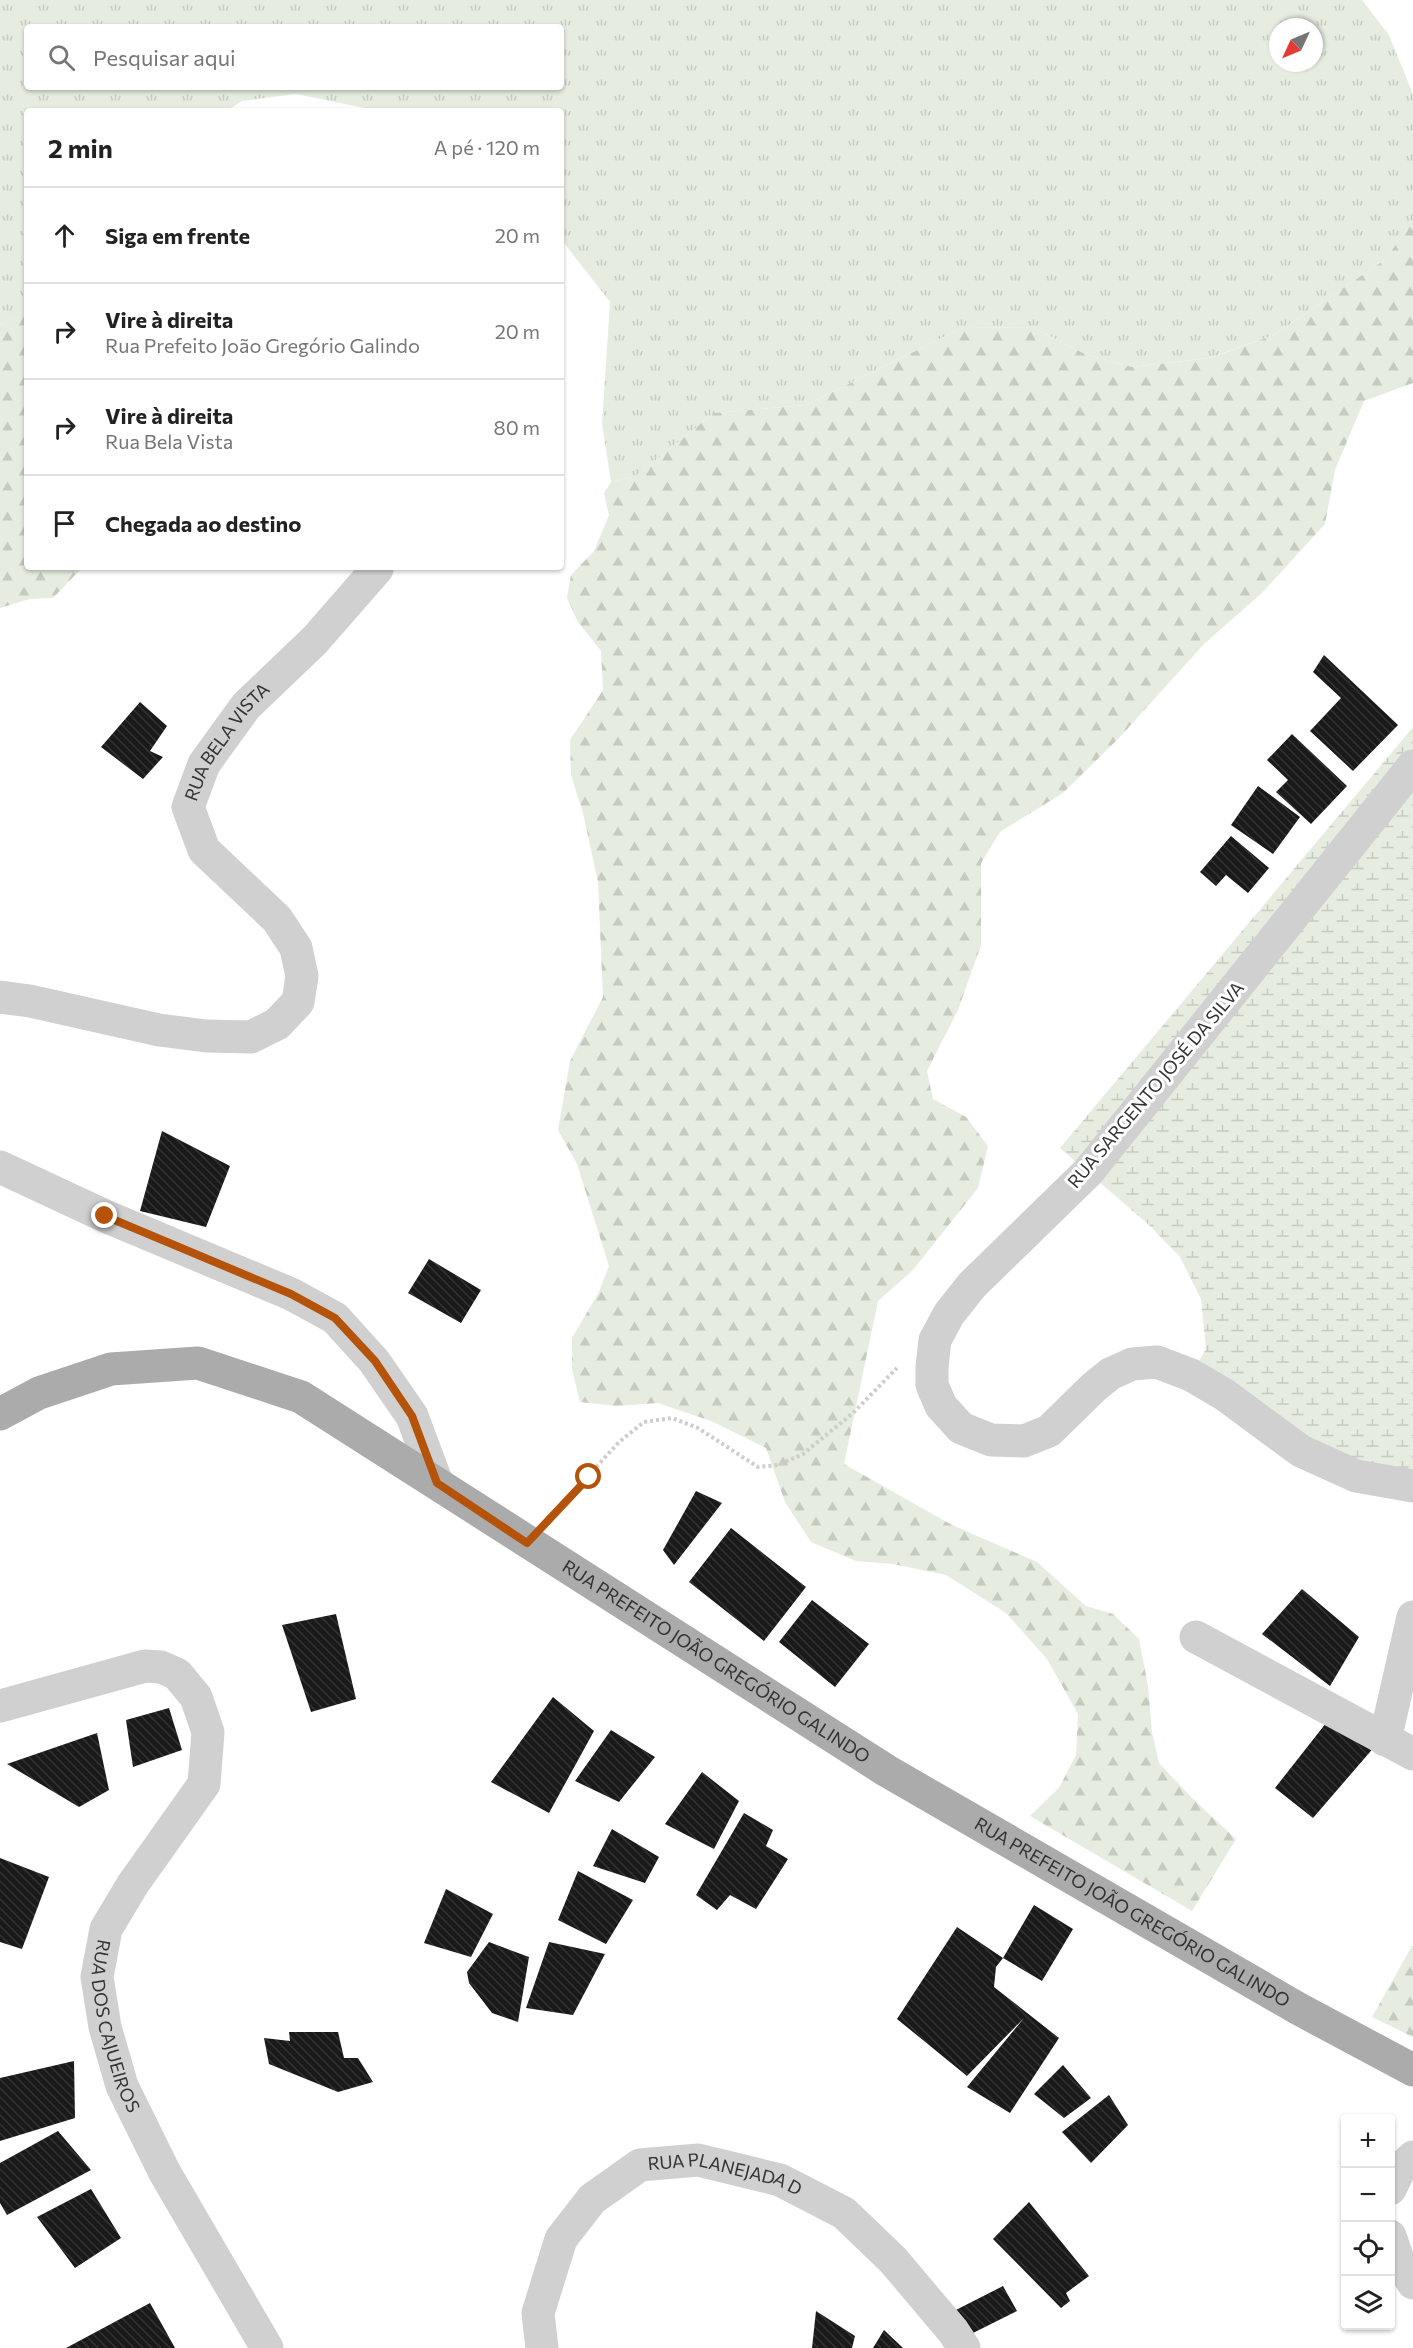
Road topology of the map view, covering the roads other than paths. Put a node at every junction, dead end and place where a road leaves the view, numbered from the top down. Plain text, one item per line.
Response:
1 (376, 570) edge
2 (1413, 766) edge
3 (0, 997) edge
4 (0, 1167) edge
5 (0, 1414) edge
6 (437, 1483) junction
7 (1413, 1486) edge
8 (1413, 1617) edge
9 (1196, 1637) dead end
10 (0, 1706) edge
11 (1399, 1747) edge
12 (1413, 2070) edge
13 (1413, 2157) edge
14 (1395, 2179) edge
15 (1395, 2250) edge
16 (1413, 2283) edge
17 (267, 2348) edge
18 (542, 2348) edge
19 (964, 2348) edge

1 - 3 street, RUA BELA VISTA
2 - 7 street, RUA SARGENTO JOSÉ DA SILVA
4 - 6 street
5 - 6 main road, RUA PREFEITO JOÃO GREGÓRIO GALINDO
6 - 12 main road, RUA PREFEITO JOÃO GREGÓRIO GALINDO
8 - 11 street
9 - 11 street
10 - 17 street, RUA DOS CAJUEIROS
13 - 14 street
15 - 16 street
18 - 19 street, RUA PLANEJADA D

